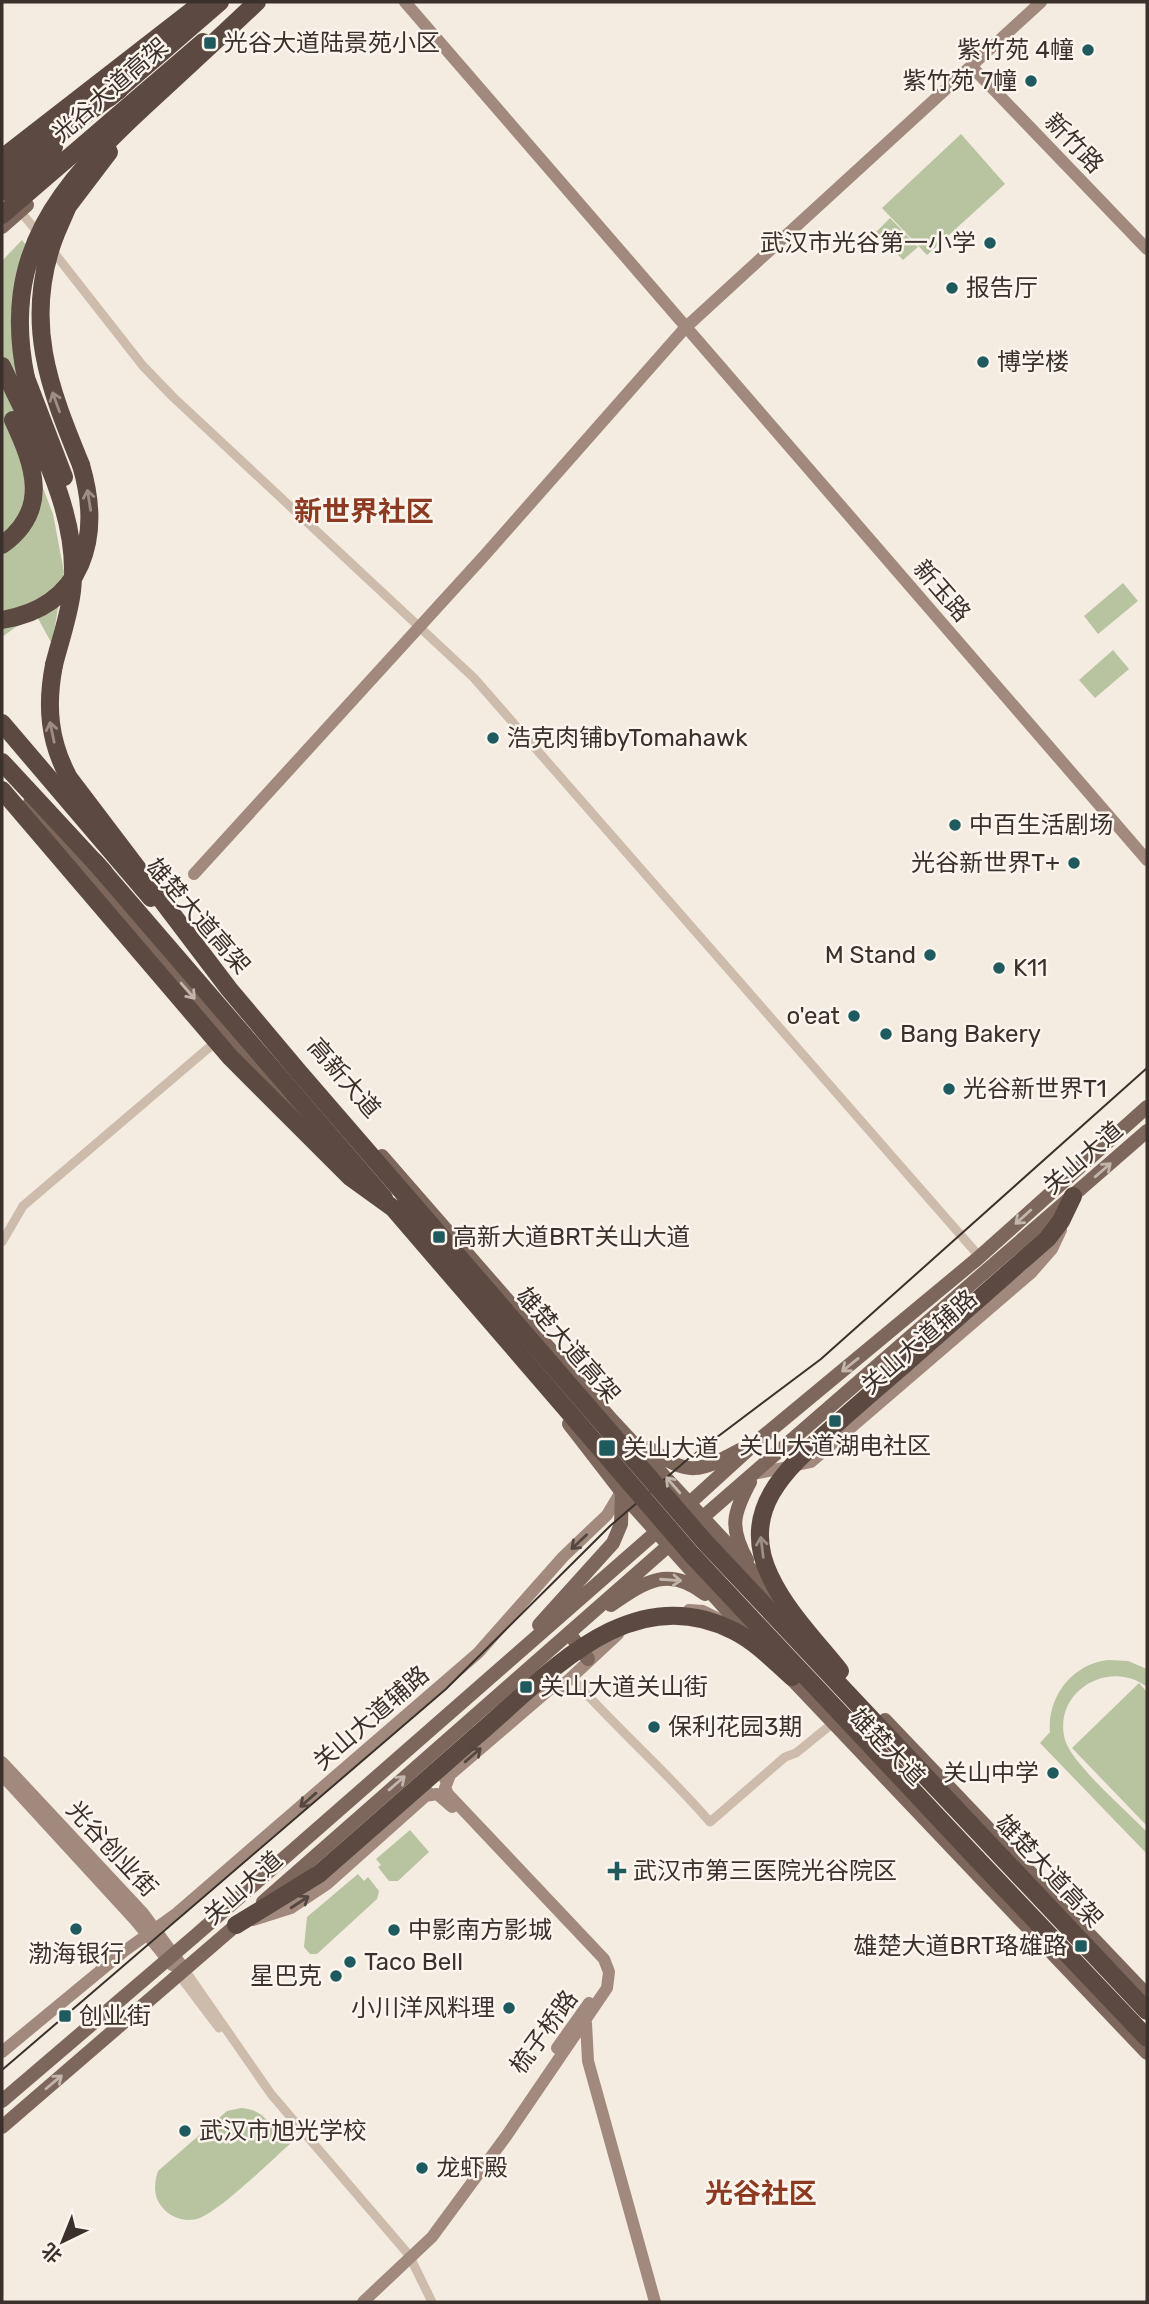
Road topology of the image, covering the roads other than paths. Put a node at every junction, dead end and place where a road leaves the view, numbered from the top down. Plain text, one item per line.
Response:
1 (205, 2) edge
2 (220, 2) edge
3 (251, 2) edge
4 (260, 2) edge
5 (405, 2) edge
6 (1041, 2) edge
7 (971, 66) junction
8 (119, 90) junction
9 (2, 158) edge
10 (2, 176) edge
11 (2, 183) edge
12 (2, 192) edge
13 (20, 211) junction
14 (2, 215) edge
15 (2, 227) edge
16 (1147, 248) edge
17 (685, 328) junction
18 (2, 366) edge
19 (2, 395) edge
20 (2, 545) edge
21 (72, 591) junction
22 (2, 620) edge
23 (418, 625) junction
24 (2, 715) edge
25 (2, 723) edge
26 (2, 752) edge
27 (2, 762) edge
28 (2, 770) edge
29 (2, 790) edge
30 (1147, 860) edge
31 (104, 872) junction
32 (194, 874) dead end
33 (229, 989) junction
34 (226, 1034) junction
35 (1147, 1107) edge
36 (1147, 1131) edge
37 (1073, 1196) junction
38 (393, 1208) junction
39 (2, 1242) edge
40 (979, 1256) junction
41 (612, 1420) junction
42 (760, 1439) junction
43 (657, 1466) joint
44 (754, 1474) junction
45 (625, 1494) junction
46 (689, 1503) junction
47 (702, 1518) junction
48 (657, 1531) junction
49 (670, 1545) junction
50 (757, 1576) junction
51 (725, 1609) junction
52 (569, 1633) junction
53 (752, 1637) junction
54 (520, 1652) junction
55 (588, 1659) junction
56 (532, 1668) junction
57 (571, 1677) junction
58 (550, 1689) junction
59 (833, 1723) junction
60 (2, 1762) edge
61 (912, 1762) junction
62 (2, 1775) edge
63 (450, 1775) junction
64 (425, 1796) junction
65 (977, 1859) junction
66 (236, 1925) junction
67 (151, 1931) junction
68 (170, 1957) junction
69 (183, 1972) junction
70 (1147, 1998) edge
71 (586, 2023) junction
72 (1147, 2038) edge
73 (2, 2052) edge
74 (1147, 2053) edge
75 (557, 2062) junction
76 (2, 2101) edge
77 (2, 2127) edge
78 (408, 2259) junction
79 (363, 2302) edge
80 (426, 2302) edge
81 (432, 2302) edge
82 (649, 2302) edge
83 (654, 2302) edge

1 - 9 highway
1 - 11 main road
2 - 8 highway, 光谷大道高架
3 - 14 highway, 光谷大道高架, bridge
4 - 13 main road
4 - 21 highway, bridge
22 -> 4 highway, bridge
5 - 17 street, 新玉路
6 - 7 street
7 - 16 street, 新竹路
7 - 17 street
8 - 10 highway, bridge
8 - 12 highway, 光谷大道高架, bridge
13 - 15 main road
13 - 23 street
17 - 23 street
17 - 30 street, 新玉路
18 - 21 highway
19 - 20 highway
33 -> 21 highway, bridge
23 - 32 street
23 - 40 street
24 - 41 main road, 高新大道
25 - 33 highway, 雄楚大道高架, bridge
26 - 31 highway, 雄楚大道高架, bridge
27 - 31 highway, bridge
28 -> 34 main road
29 - 38 highway, bridge
31 - 38 highway, 雄楚大道高架, bridge
33 - 61 highway, 雄楚大道高架, bridge
34 - 39 street
34 - 45 main road
35 -> 40 main road, 关山大道
37 -> 36 main road, 关山大道
37 - 44 main road, 关山大道
37 - 44 street, 关山大道辅路
61 -> 37 highway, bridge
38 - 65 highway, 雄楚大道高架, bridge
40 -> 42 main road, 关山大道
41 - 42 main road
41 - 43 main road, 高新大道
42 - 46 main road, 关山大道
46 -> 43 main road, 雄楚大道
44 - 47 main road, 关山大道
44 - 50 main road
45 - 48 main road, 雄楚大道
45 - 54 main road
45 -> 67 street, 关山大道辅路
46 - 47 main road, 雄楚大道
46 - 48 main road, 关山大道
47 - 49 main road, 关山大道
47 - 50 main road, 雄楚大道
48 - 49 main road, 雄楚大道
48 - 54 main road, 关山大道
49 - 51 main road, 雄楚大道
49 - 52 main road, 关山大道
50 - 70 main road, 雄楚大道
52 -> 51 main road
51 - 53 main road, 雄楚大道
52 - 55 main road
52 - 56 main road, 关山大道
53 - 55 street
53 - 59 main road, 雄楚大道
54 - 68 main road, 关山大道
55 - 57 street
56 - 58 main road
66 -> 56 main road, 关山大道
57 - 58 street
57 - 59 street
63 -> 58 street
59 - 74 main road, 雄楚大道
60 - 67 street, 光谷创业街
61 - 70 highway, 雄楚大道高架
62 - 67 street, 光谷创业街
63 - 64 street
63 - 71 street, 梳子桥路
66 -> 64 street
64 - 78 street, 梳子桥路
65 - 66 highway, bridge
65 - 72 highway, 雄楚大道高架
66 - 69 main road, 关山大道
67 - 68 street, 光谷创业街
67 - 73 street, 关山大道辅路
68 - 69 street, 光谷创业街
68 - 76 main road, 关山大道
77 -> 69 main road, 关山大道
69 - 78 street
71 - 75 street, 梳子桥路
71 - 83 street
75 - 78 street, 梳子桥路
75 - 82 street
78 - 79 street, 梳子桥路
78 - 80 street
78 - 81 street

